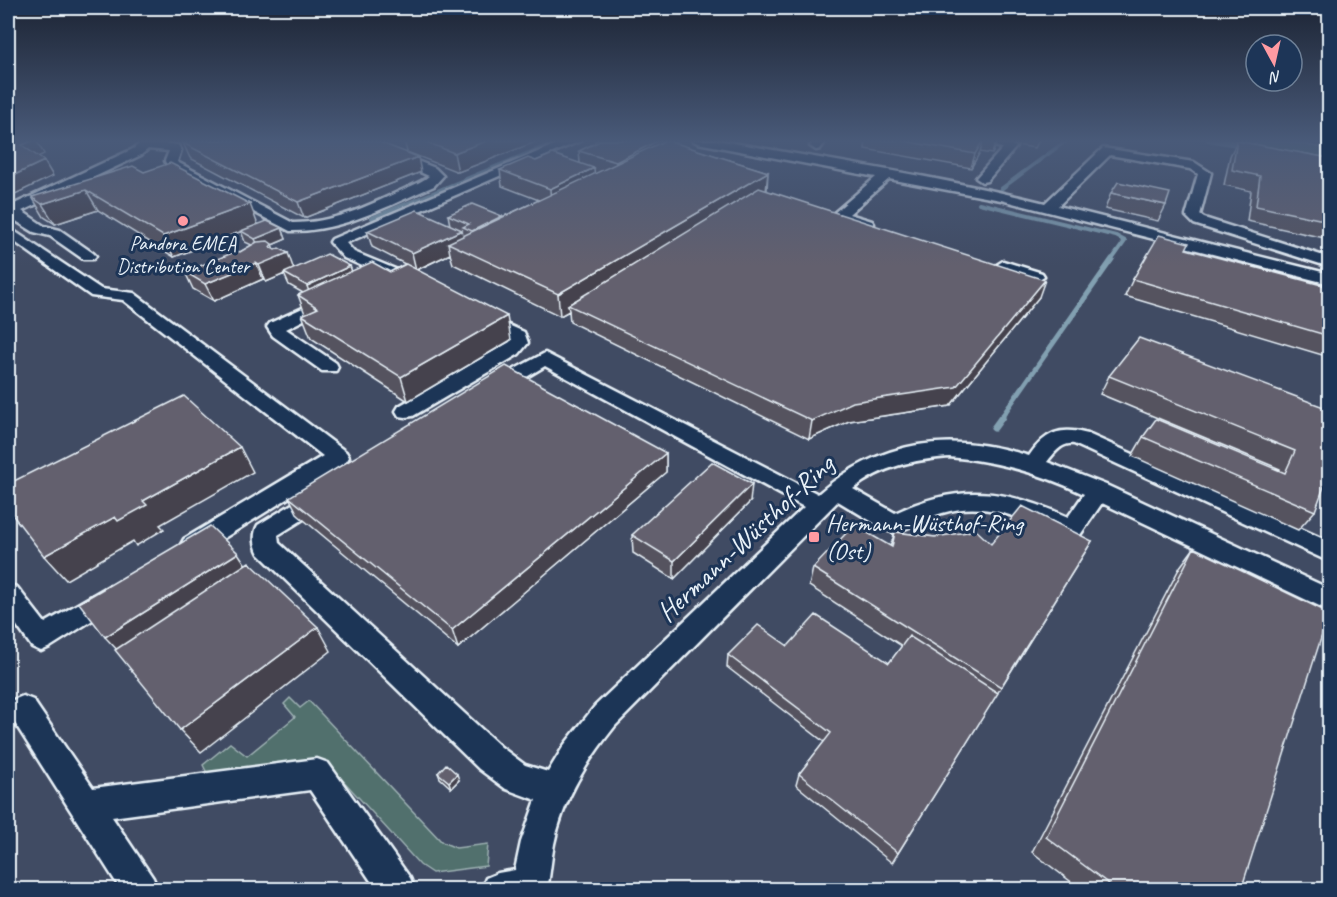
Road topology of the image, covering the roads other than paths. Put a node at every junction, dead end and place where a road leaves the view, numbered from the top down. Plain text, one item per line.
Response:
1 (74, 182) edge
2 (206, 182) edge
3 (430, 182) edge
4 (455, 182) edge
5 (878, 182) edge
6 (930, 182) edge
7 (976, 182) edge
8 (1075, 182) edge
9 (1202, 182) edge
10 (974, 190) junction
11 (1048, 208) junction
12 (9, 211) edge
13 (877, 227) edge
14 (8, 231) edge
15 (30, 246) junction
16 (8, 254) edge
17 (88, 256) dead end
18 (990, 262) edge
19 (1329, 263) edge
20 (388, 272) junction
21 (1036, 276) edge
22 (1329, 279) edge
23 (367, 282) edge
24 (412, 282) edge
25 (346, 293) edge
26 (475, 314) edge
27 (328, 367) dead end
28 (478, 398) edge
29 (406, 411) dead end
30 (1035, 465) junction
31 (337, 487) edge
32 (1098, 491) junction
33 (829, 497) junction
34 (1329, 553) edge
35 (179, 554) edge
36 (130, 584) edge
37 (8, 594) edge
38 (1328, 596) edge
39 (23, 710) dead end
40 (554, 790) junction
41 (87, 805) junction
42 (520, 888) edge
43 (141, 890) edge
44 (398, 890) edge

1 - 12 street
2 - 3 street
4 - 20 street
5 - 13 street
6 - 10 street
7 - 10 street
8 - 11 street
9 - 19 street
10 - 11 street
11 - 22 street
12 - 17 street
14 - 15 street
15 - 16 street
15 - 35 street
18 - 21 street
20 - 23 street
20 - 24 street
25 - 27 street
26 - 29 street
28 - 33 street
30 - 32 street, Hermann-Wüsthof-Ring
30 - 33 street, Hermann-Wüsthof-Ring
30 - 34 street
31 - 40 street
32 - 33 street
32 - 38 street, Hermann-Wüsthof-Ring
33 - 40 street, Hermann-Wüsthof-Ring
36 - 37 street
39 - 41 street
40 - 42 street, Hermann-Wüsthof-Ring
41 - 43 street
41 - 44 street

